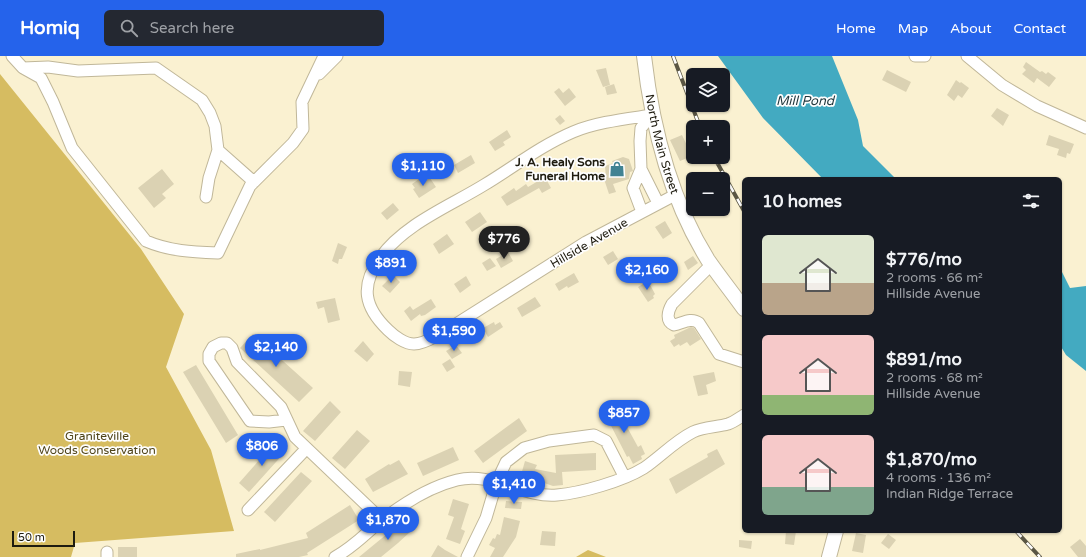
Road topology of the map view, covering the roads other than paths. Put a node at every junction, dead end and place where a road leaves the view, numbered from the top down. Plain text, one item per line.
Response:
1 (12, 56) edge
2 (324, 56) edge
3 (337, 56) edge
4 (644, 56) edge
5 (915, 56) edge
6 (925, 56) edge
7 (967, 56) edge
8 (23, 68) junction
9 (314, 80) junction
10 (652, 114) junction
11 (1086, 128) edge
12 (218, 150) junction
13 (641, 169) junction
14 (254, 182) junction
15 (675, 195) junction
16 (206, 197) dead end
17 (658, 203) junction
18 (642, 212) junction
19 (712, 264) junction
20 (742, 306) edge
21 (742, 361) edge
22 (742, 417) edge
23 (286, 420) junction
24 (306, 449) junction
25 (624, 476) junction
26 (497, 481) junction
27 (248, 510) dead end
28 (382, 520) junction
29 (835, 533) edge
30 (335, 557) edge
31 (467, 557) edge
32 (828, 557) edge

1 - 8 street
2 - 9 street
3 - 9 street
4 - 10 main road, North Main Street
5 - 6 street
7 - 11 street
8 - 12 street
8 - 14 street
9 - 14 street
10 - 13 street
10 - 15 main road, North Main Street
10 - 18 street, Hillside Avenue
12 - 14 street
12 - 16 street
13 - 17 street
13 - 18 street
15 - 17 street, Hillside Avenue
15 - 19 main road, North Main Street
17 - 18 street, Hillside Avenue
19 - 20 main road, North Main Street
19 - 21 street
22 - 25 street
23 - 23 street
23 - 24 street
24 - 27 street
24 - 28 street
25 - 26 street
25 - 26 street
26 - 28 street
26 - 31 street
28 - 30 street
29 - 32 main road

